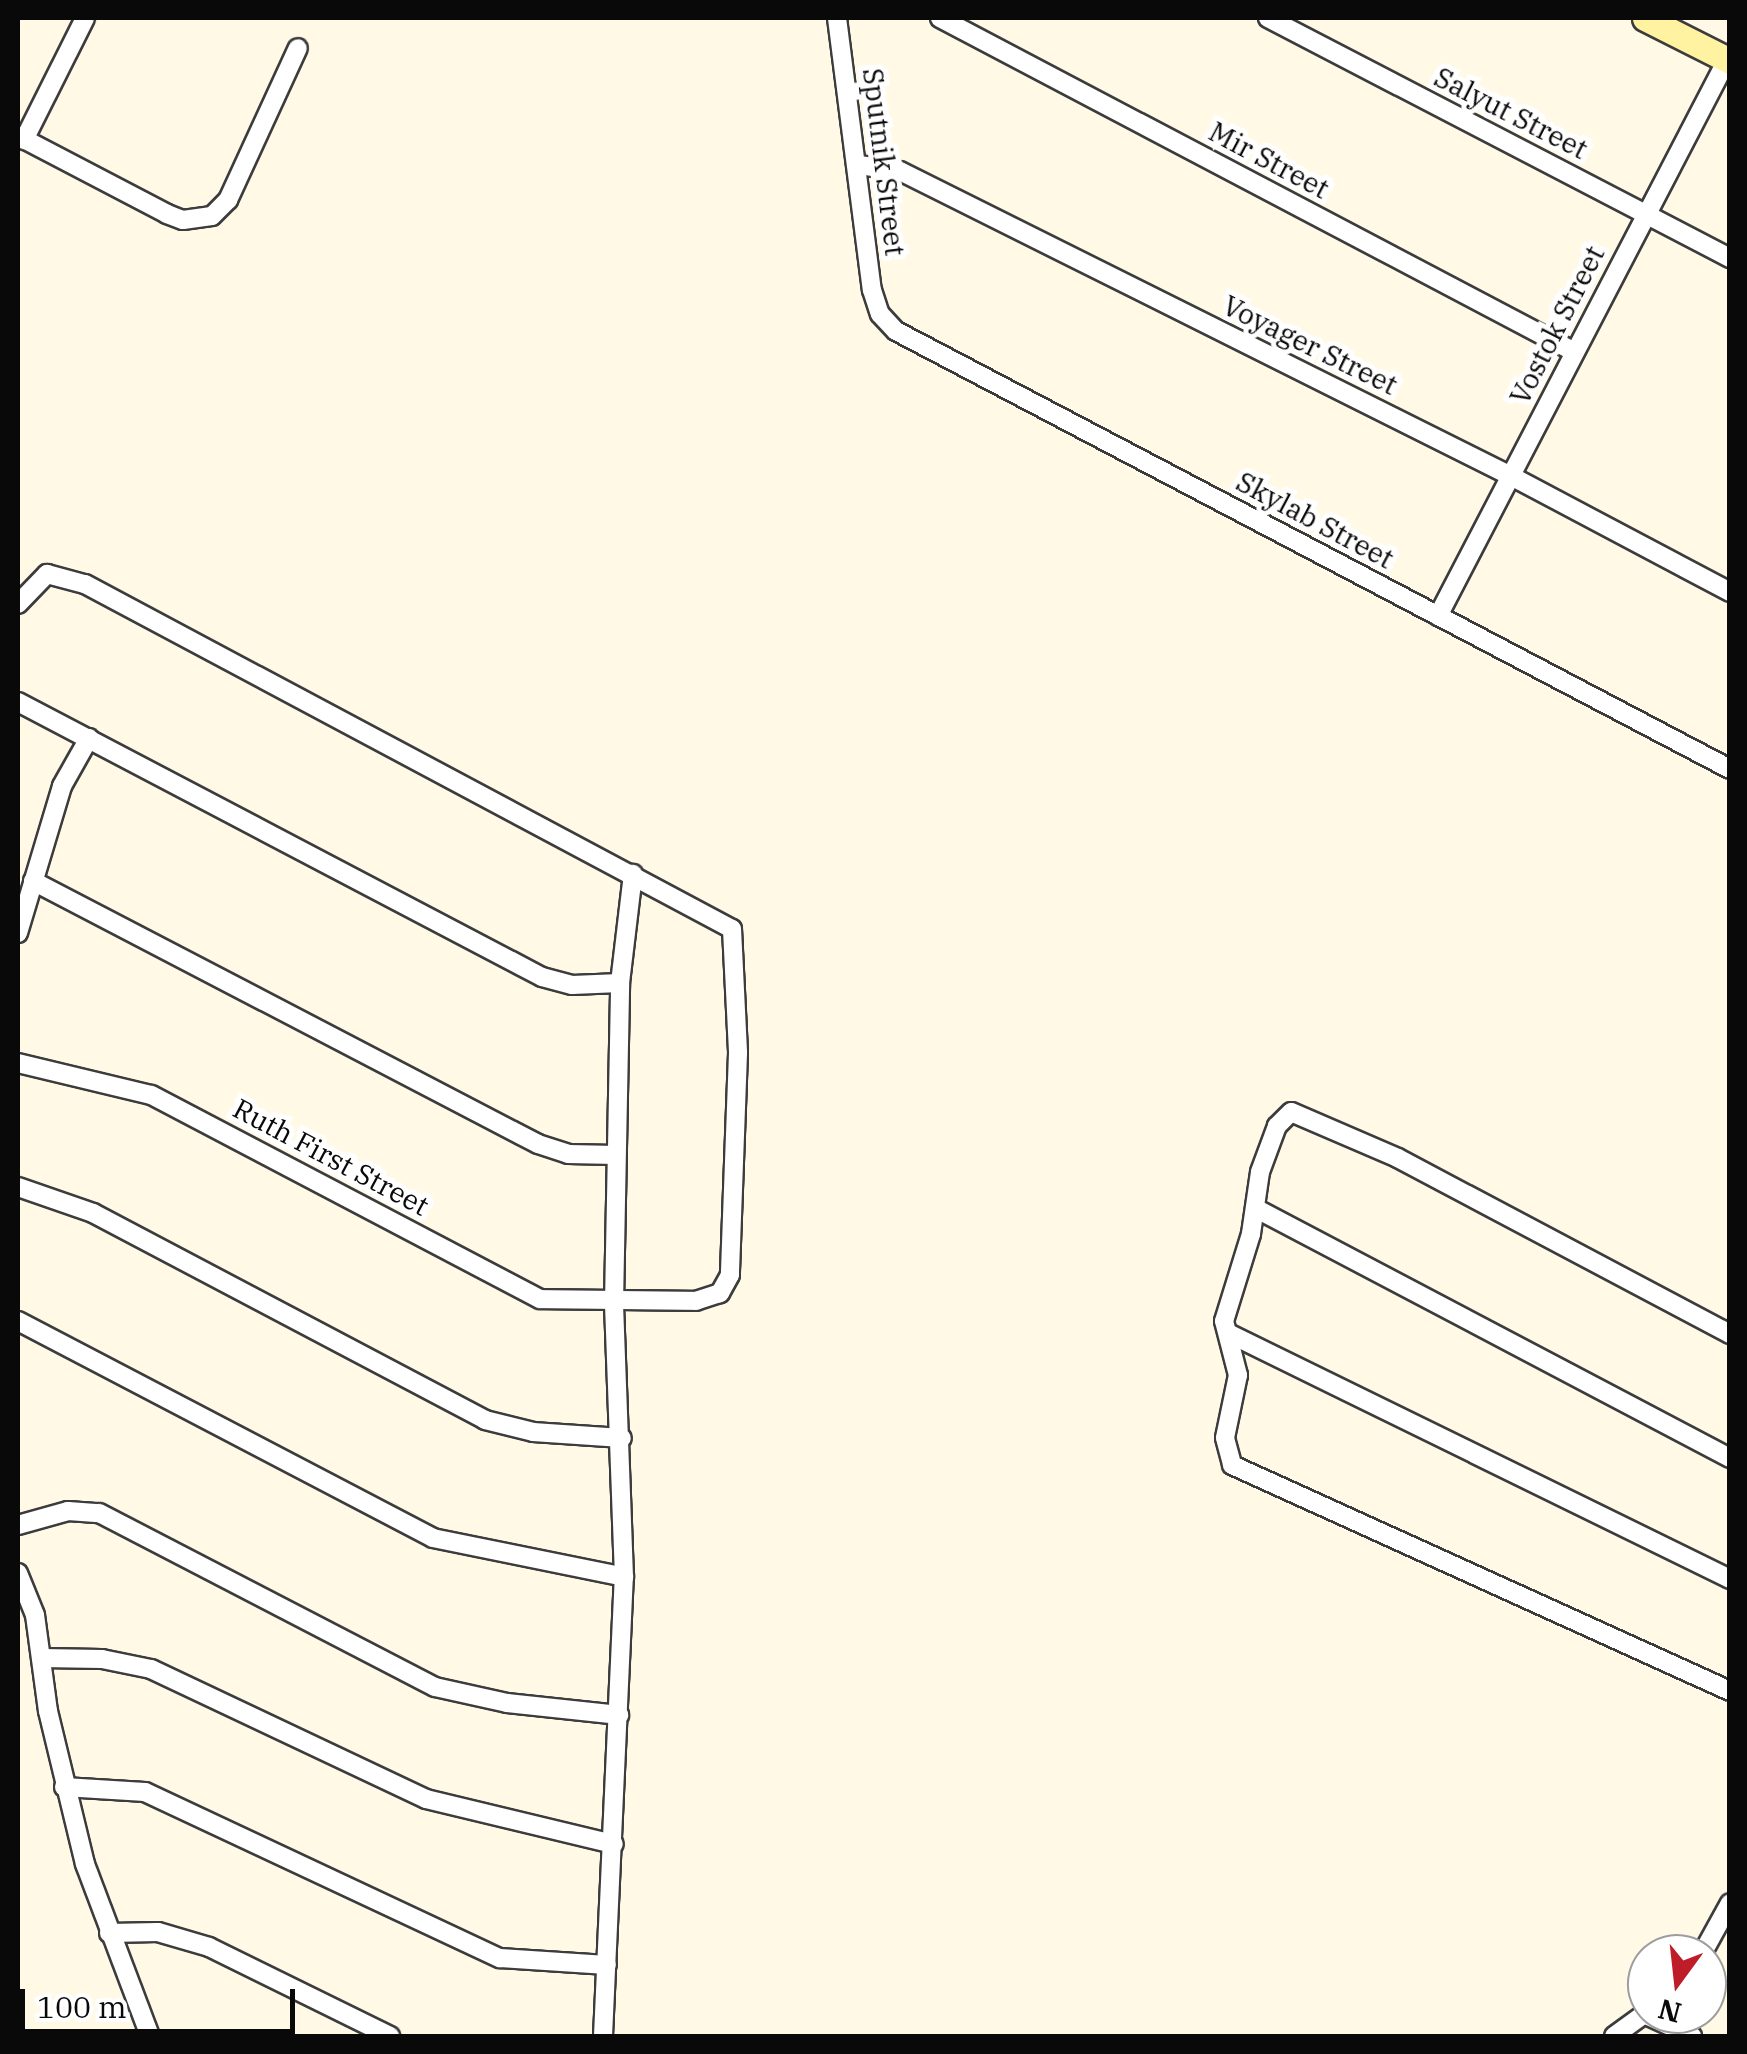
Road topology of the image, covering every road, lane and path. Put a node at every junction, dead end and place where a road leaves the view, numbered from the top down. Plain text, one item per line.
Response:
1 (85, 18) edge
2 (837, 18) edge
3 (940, 18) edge
4 (1268, 18) edge
5 (1646, 18) edge
6 (298, 48) dead end
7 (1728, 61) edge
8 (21, 138) edge
9 (859, 165) junction
10 (1645, 214) junction
11 (1730, 258) edge
12 (880, 314) joint
13 (1573, 351) junction
14 (1512, 476) junction
15 (1730, 592) edge
16 (18, 604) edge
17 (1438, 616) junction
18 (18, 702) edge
19 (89, 738) junction
20 (1730, 769) edge
21 (633, 874) junction
22 (32, 880) junction
23 (18, 933) edge
24 (620, 983) junction
25 (18, 1063) edge
26 (616, 1155) junction
27 (18, 1186) edge
28 (1255, 1208) junction
29 (614, 1304) junction
30 (18, 1321) edge
31 (1228, 1333) junction
32 (1730, 1334) edge
33 (622, 1438) junction
34 (1730, 1458) edge
35 (18, 1526) edge
36 (18, 1573) edge
37 (624, 1577) junction
38 (1730, 1579) edge
39 (40, 1658) junction
40 (1730, 1691) edge
41 (619, 1715) junction
42 (64, 1788) junction
43 (614, 1844) junction
44 (1730, 1903) edge
45 (108, 1933) junction
46 (1713, 1934) edge
47 (607, 1966) junction
48 (150, 2036) edge
49 (390, 2036) edge
50 (603, 2036) edge

1 - 8 street
2 - 9 street, Sputnik Street
3 - 13 street, Mir Street
4 - 10 street, Salyut Street
5 - 7 street
6 - 8 street
7 - 10 street, Vostok Street
9 - 12 street, Sputnik Street
9 - 14 street, Voyager Street
10 - 11 street, Salyut Street
10 - 13 street, Vostok Street
12 - 17 street, Skylab Street
13 - 14 street, Vostok Street
14 - 15 street, Voyager Street
14 - 17 street, Vostok Street
16 - 21 street
17 - 20 street, Skylab Street
18 - 19 street
19 - 22 street
19 - 24 street
21 - 24 street
21 - 29 street, Ruth First Street
22 - 23 street
22 - 26 street
24 - 26 street
25 - 29 street, Ruth First Street
26 - 29 street
27 - 33 street
28 - 31 street
28 - 32 street
28 - 34 street
29 - 33 street
30 - 37 street
31 - 38 street
31 - 40 street
33 - 37 street
35 - 41 street
36 - 39 street
37 - 41 street
39 - 42 street
39 - 43 street
41 - 43 street
42 - 45 street
42 - 47 street
43 - 47 street
44 - 46 street
45 - 48 street
45 - 49 street
47 - 50 street

